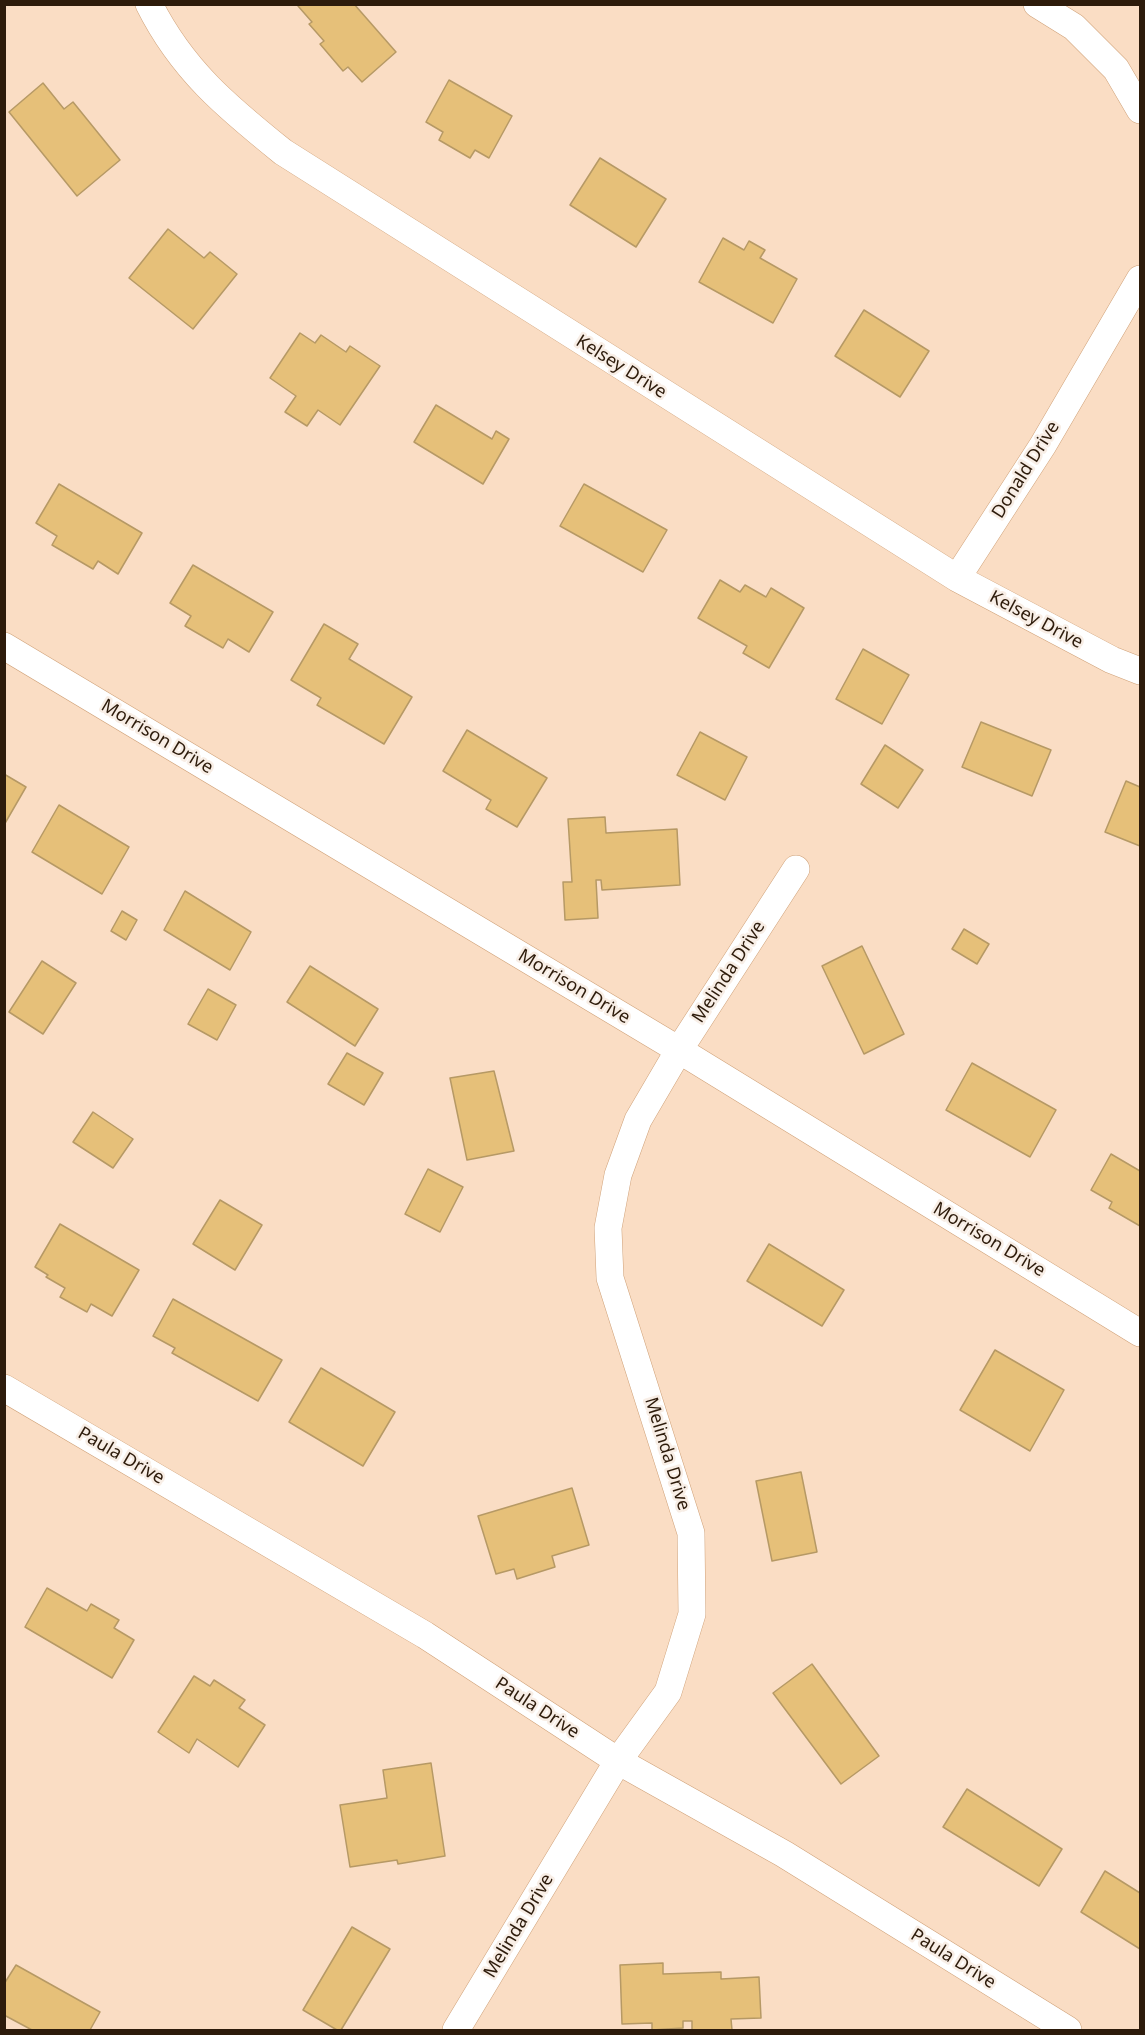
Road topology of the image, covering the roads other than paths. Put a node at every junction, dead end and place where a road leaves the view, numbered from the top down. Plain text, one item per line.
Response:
1 (149, 4) edge
2 (1037, 4) edge
3 (1140, 110) edge
4 (1140, 279) edge
5 (957, 578) junction
6 (4, 646) edge
7 (1140, 671) edge
8 (796, 869) dead end
9 (679, 1050) junction
10 (1140, 1333) edge
11 (4, 1388) edge
12 (618, 1761) junction
13 (456, 2031) edge
14 (1068, 2031) edge

1 - 5 street, Kelsey Drive
2 - 3 street
4 - 5 street, Donald Drive
5 - 7 street, Kelsey Drive
6 - 9 street, Morrison Drive
8 - 9 street, Melinda Drive
9 - 10 street, Morrison Drive
9 - 12 street, Melinda Drive
11 - 12 street, Paula Drive
12 - 13 street, Melinda Drive
12 - 14 street, Paula Drive

